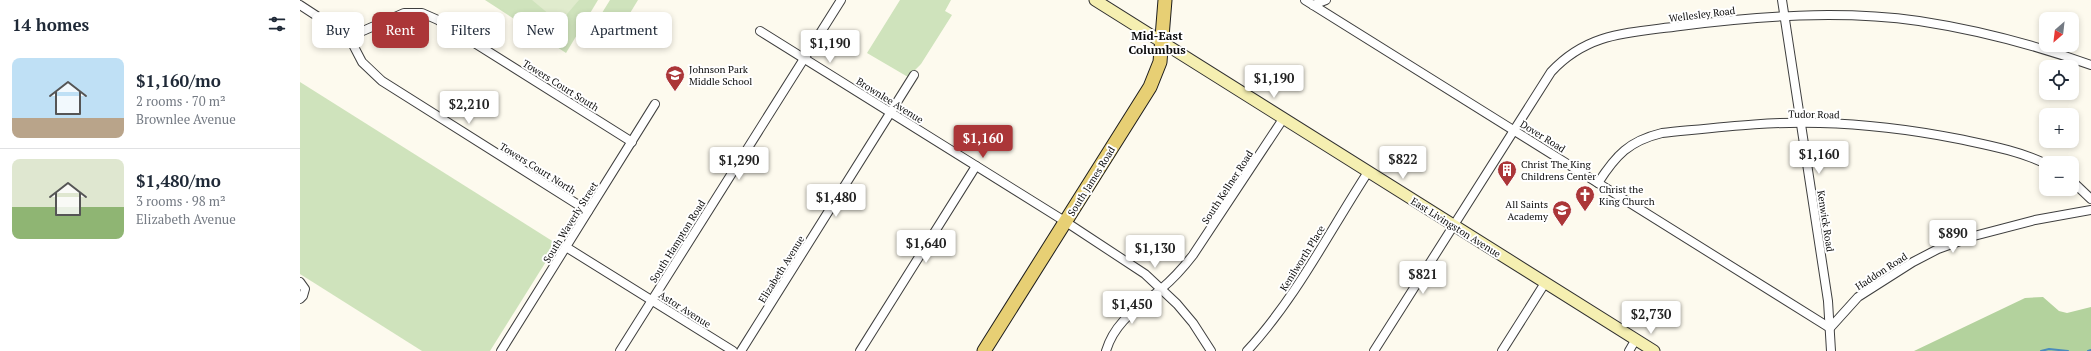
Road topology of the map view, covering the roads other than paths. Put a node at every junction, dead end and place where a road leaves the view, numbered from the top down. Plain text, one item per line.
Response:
1 (840, 0) edge
2 (1095, 0) edge
3 (1165, 0) edge
4 (1305, 0) edge
5 (1326, 0) edge
6 (1782, 0) edge
7 (300, 5) edge
8 (1313, 5) junction
9 (312, 13) edge
10 (1784, 17) junction
11 (364, 31) edge
12 (760, 31) dead end
13 (1161, 41) junction
14 (355, 48) edge
15 (804, 59) junction
16 (2091, 65) edge
17 (914, 75) dead end
18 (655, 104) dead end
19 (890, 113) junction
20 (1283, 119) junction
21 (1801, 123) junction
22 (1514, 130) junction
23 (632, 142) junction
24 (2039, 162) edge
25 (976, 166) junction
26 (1368, 172) junction
27 (1598, 183) junction
28 (2079, 188) edge
29 (2091, 199) edge
30 (2091, 210) edge
31 (588, 212) junction
32 (1066, 222) junction
33 (1453, 226) junction
34 (566, 247) junction
35 (300, 282) edge
36 (1545, 283) junction
37 (1161, 289) junction
38 (300, 299) edge
39 (652, 300) junction
40 (1830, 328) junction
41 (1636, 339) junction
42 (501, 351) edge
43 (620, 351) edge
44 (733, 351) edge
45 (741, 351) edge
46 (860, 351) edge
47 (984, 351) edge
48 (1106, 351) edge
49 (1211, 351) edge
50 (1247, 351) edge
51 (1374, 351) edge
52 (1502, 351) edge
53 (1629, 351) edge
54 (1654, 351) edge
55 (1831, 351) edge

1 - 15 street, South Hampton Road
2 - 13 main road, East Livingston Avenue
3 - 13 main road, South James Road
4 - 8 street, Dover Road
5 - 8 street
6 - 10 street, Kenwick Road
7 - 9 street
8 - 22 street, Dover Road
10 - 16 street, Wellesley Road
10 - 21 street, Kenwick Road
10 - 22 street, Wellesley Road
11 - 23 street, Towers Court South
12 - 15 street, Brownlee Avenue
13 - 20 main road, East Livingston Avenue
13 - 32 main road, South James Road
14 - 31 street, Towers Court North
15 - 19 street, Brownlee Avenue
15 - 39 street, South Hampton Road
17 - 19 street, Elizabeth Avenue
18 - 23 street, South Waverly Street
19 - 25 street, Brownlee Avenue
19 - 45 street, Elizabeth Avenue
20 - 26 main road, East Livingston Avenue
20 - 37 street, South Kellner Road
21 - 24 street, Tudor Road
21 - 27 street, Tudor Road
21 - 40 street, Kenwick Road
22 - 27 street, Dover Road
22 - 33 street, Wellesley Road
23 - 31 street, South Waverly Street
25 - 32 street, Brownlee Avenue
25 - 46 street
26 - 33 main road, East Livingston Avenue
26 - 50 street, Kenilworth Place
27 - 40 street, Dover Road
28 - 29 street
30 - 40 street, Haddon Road
31 - 34 street, South Waverly Street
32 - 37 street, Brownlee Avenue
32 - 47 main road, South James Road
33 - 36 main road, East Livingston Avenue
33 - 51 street, Wellesley Road
34 - 39 street, Astor Avenue
34 - 42 street, South Waverly Street
35 - 38 street
36 - 41 main road, East Livingston Avenue
36 - 52 street
37 - 48 street, South Kellner Road
37 - 49 street, Brownlee Avenue
39 - 43 street, South Hampton Road
39 - 44 street, Astor Avenue
40 - 55 street, Kenwick Road
41 - 53 street
41 - 54 main road, East Livingston Avenue

